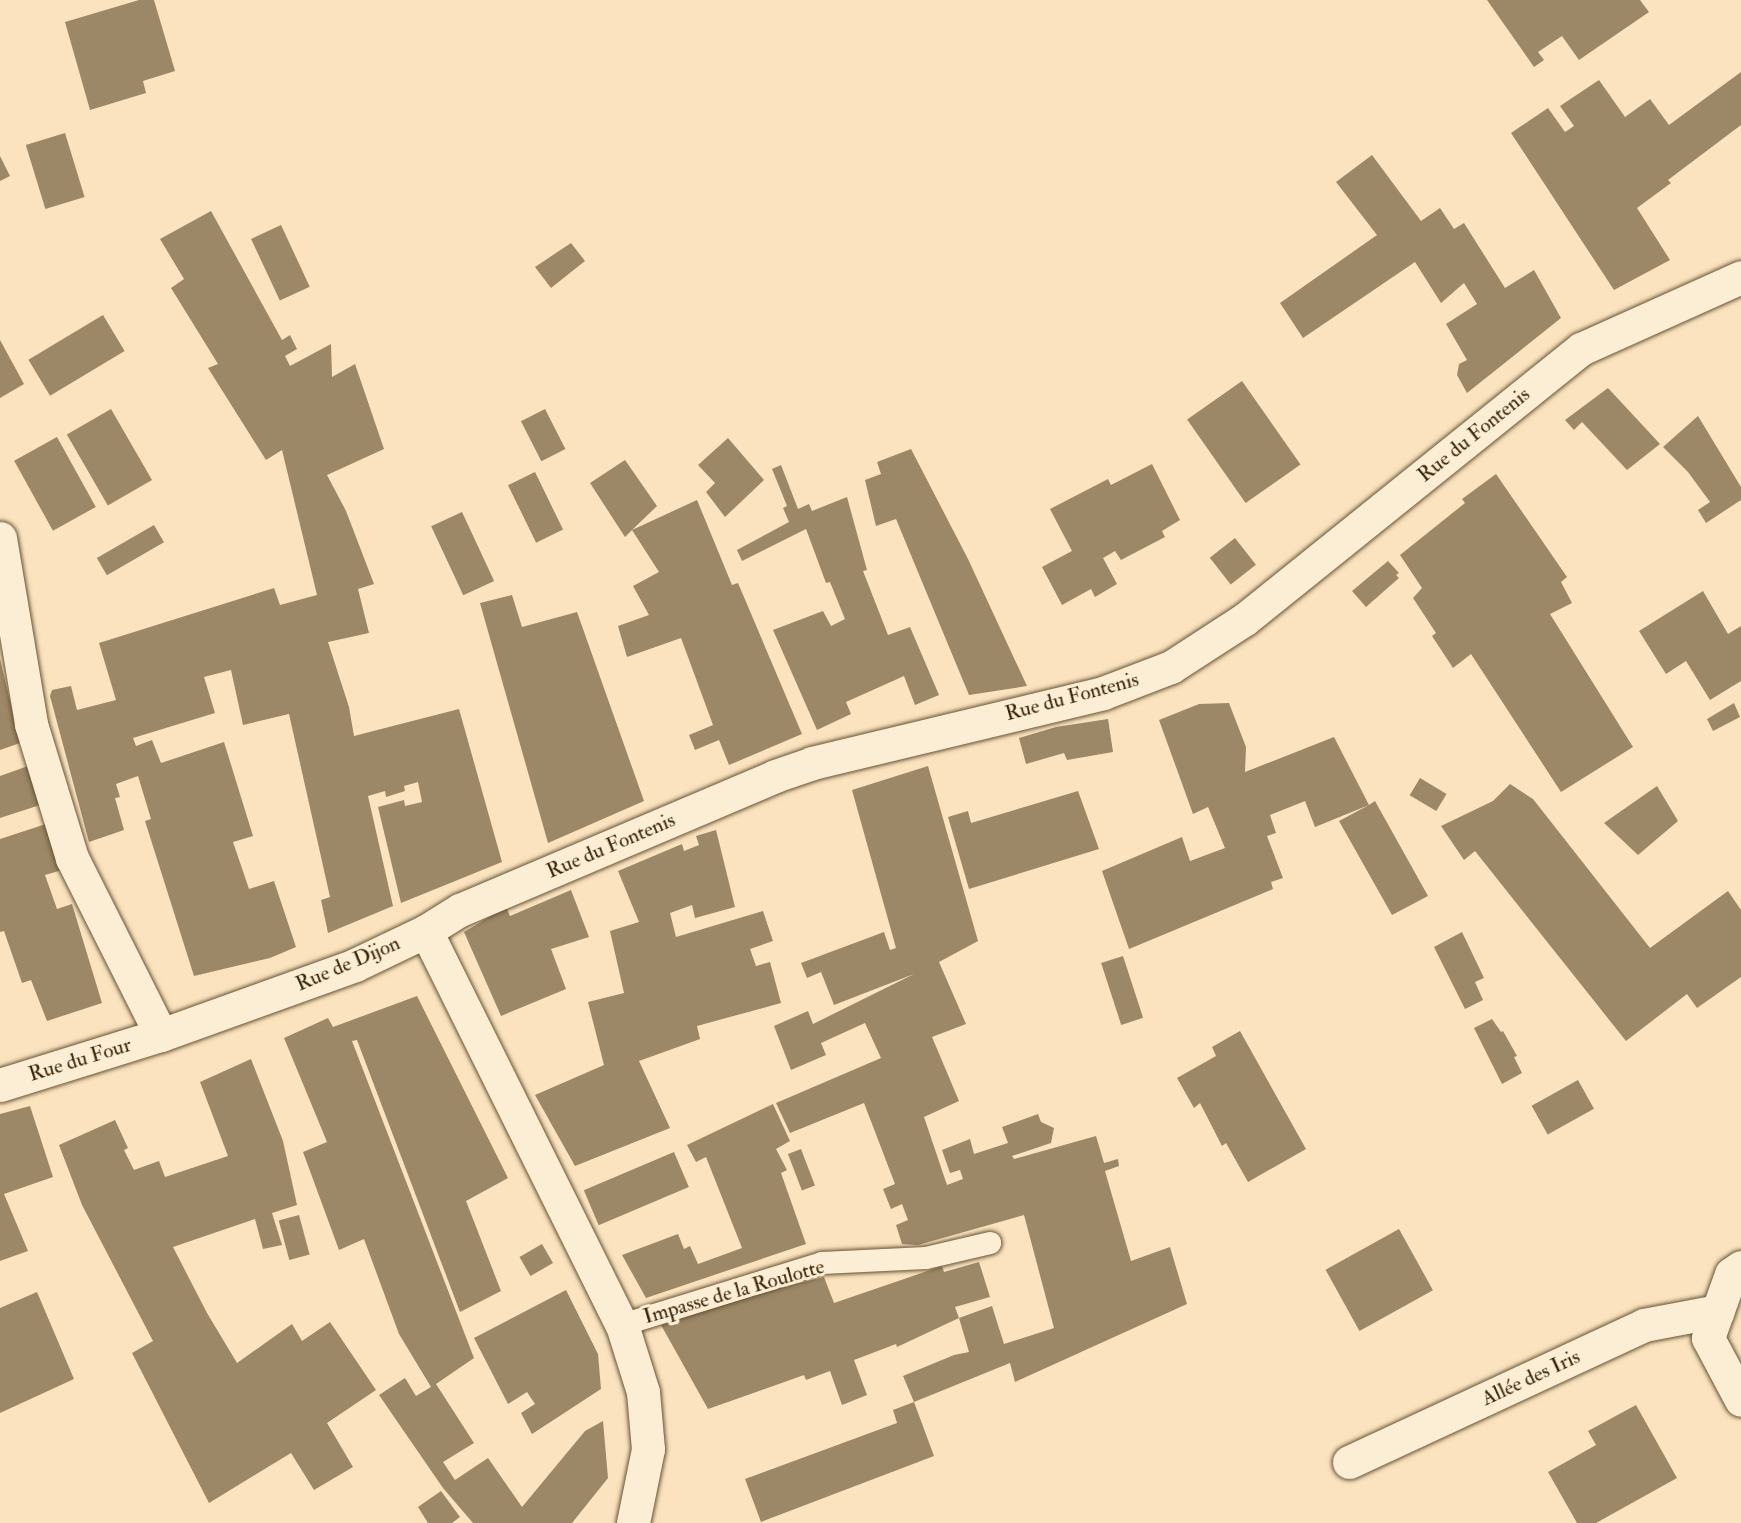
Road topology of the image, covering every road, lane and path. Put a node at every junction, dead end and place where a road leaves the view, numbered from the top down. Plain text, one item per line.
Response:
1 (1741, 277) edge
2 (0, 538) edge
3 (426, 931) junction
4 (161, 1035) junction
5 (0, 1085) edge
6 (990, 1243) dead end
7 (1741, 1267) edge
8 (1718, 1311) junction
9 (622, 1325) junction
10 (1741, 1400) edge
11 (1349, 1462) dead end
12 (633, 1523) edge

1 - 3 street, Rue du Fontenis
2 - 4 street
3 - 4 street, Rue de Dijon
3 - 9 street, Rue de Dijon
4 - 5 street, Rue du Four
6 - 9 lane, Impasse de la Roulotte
7 - 8 street
8 - 10 street
8 - 11 street, Allée des Iris
9 - 12 street, Rue de Dijon

